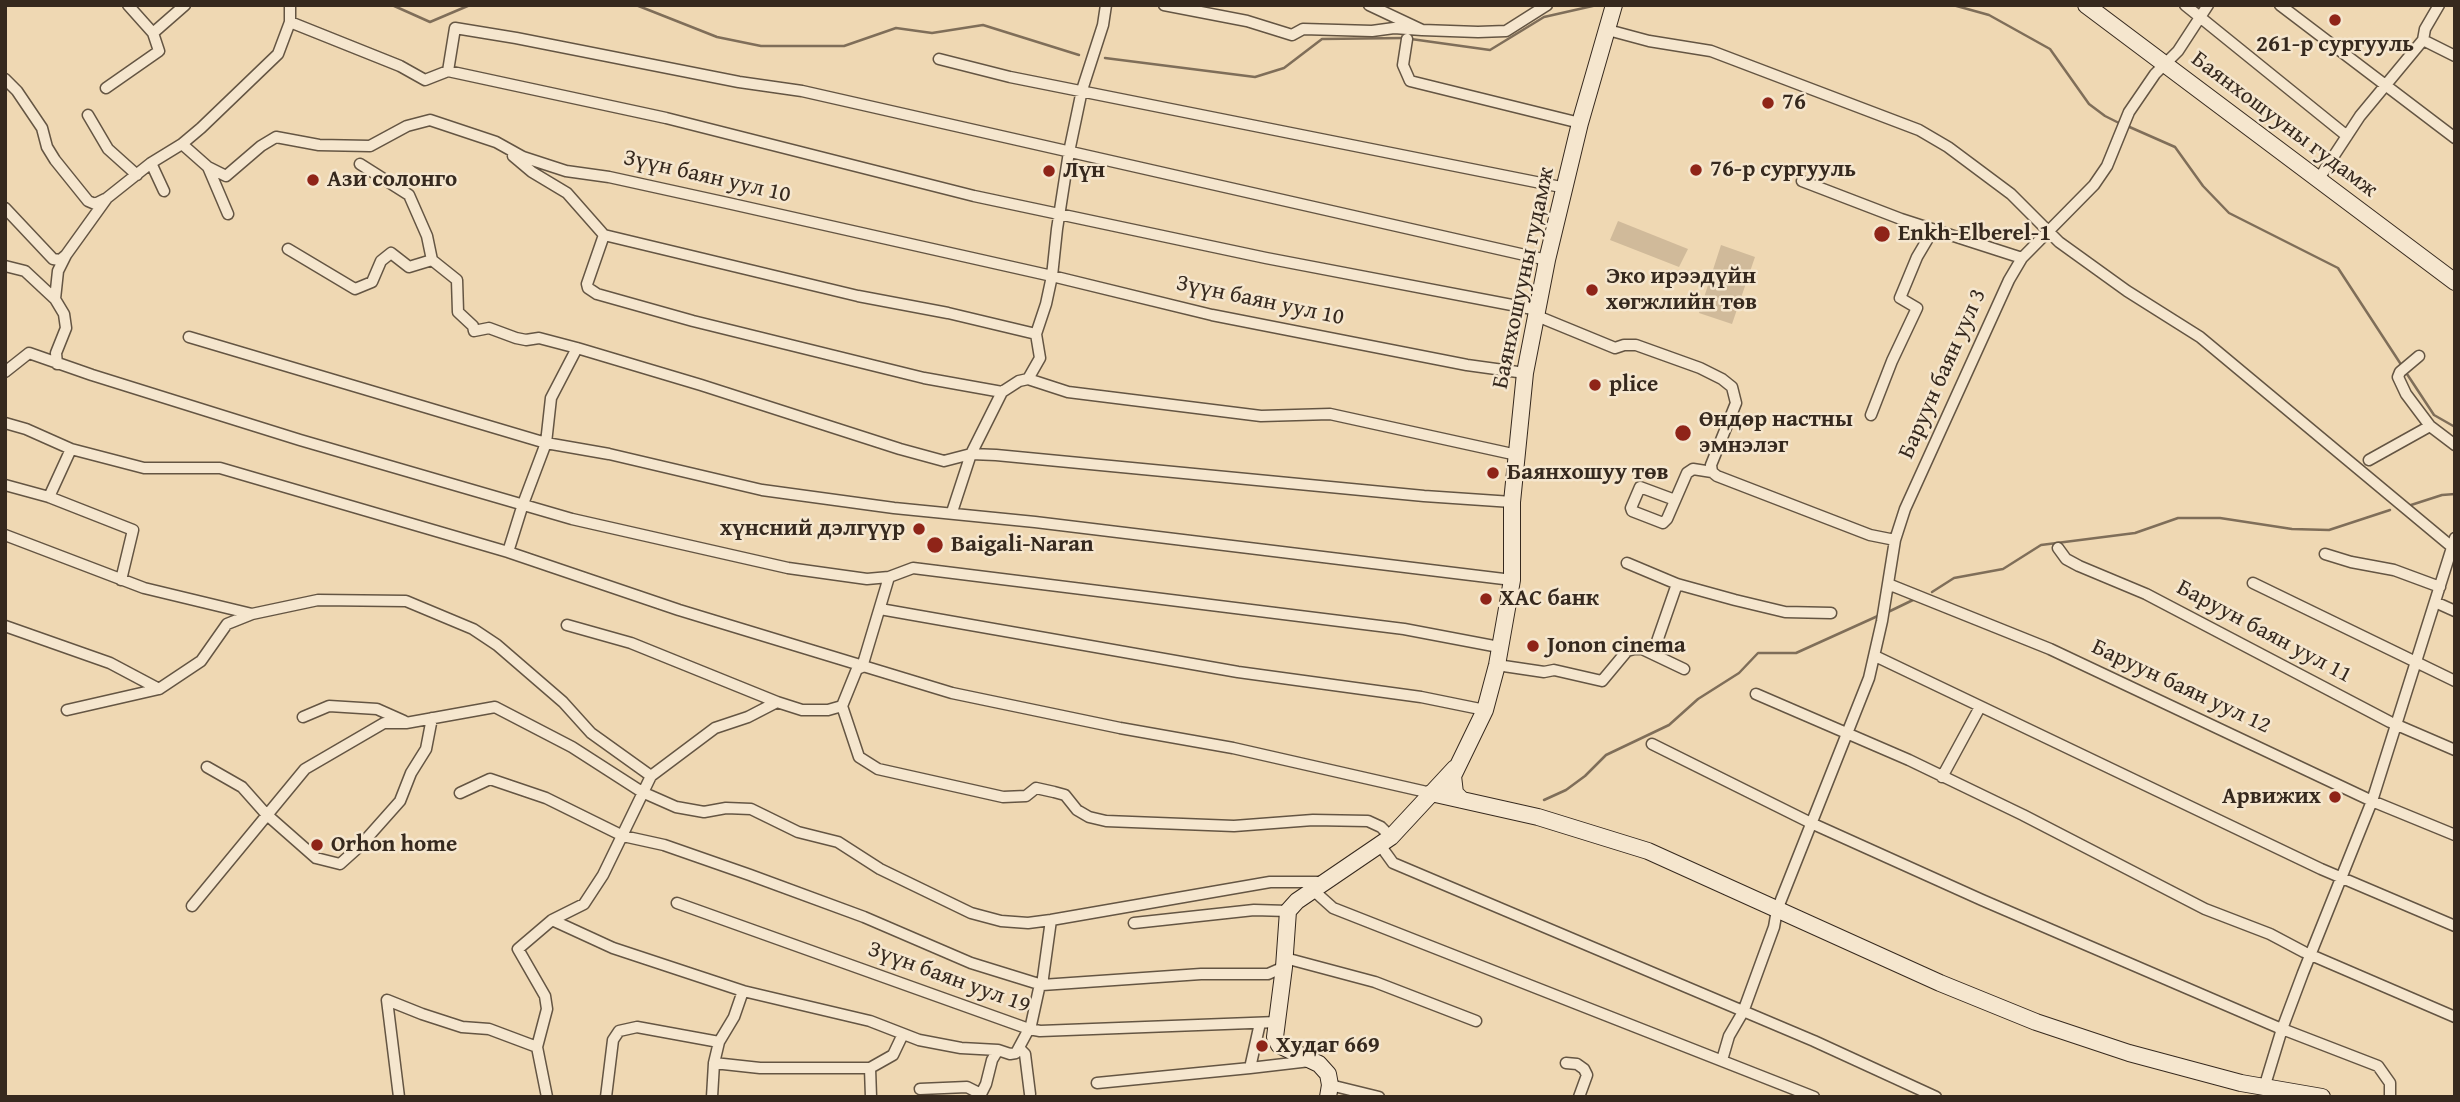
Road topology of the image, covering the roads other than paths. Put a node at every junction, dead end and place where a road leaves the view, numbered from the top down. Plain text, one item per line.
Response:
1 (128, 5) edge
2 (185, 5) edge
3 (290, 5) edge
4 (1106, 5) edge
5 (1164, 5) edge
6 (1369, 5) edge
7 (1547, 5) edge
8 (2086, 5) edge
9 (2185, 5) edge
10 (2208, 5) edge
11 (2280, 5) edge
12 (2439, 5) edge
13 (1613, 8) edge
14 (2200, 18) junction
15 (290, 22) junction
16 (1422, 30) junction
17 (1608, 30) junction
18 (153, 33) junction
19 (1407, 39) dead end
20 (2423, 40) junction
21 (2455, 56) edge
22 (939, 59) dead end
23 (2165, 64) junction
24 (448, 71) junction
25 (5, 79) edge
26 (2385, 87) junction
27 (106, 88) dead end
28 (1082, 90) junction
29 (88, 114) dead end
30 (1580, 123) junction
31 (2347, 136) junction
32 (2455, 138) edge
33 (496, 142) junction
34 (182, 144) junction
35 (1069, 152) junction
36 (151, 163) junction
37 (360, 164) dead end
38 (208, 167) junction
39 (566, 171) junction
40 (136, 175) junction
41 (2318, 180) junction
42 (1802, 181) dead end
43 (552, 182) junction
44 (1566, 188) junction
45 (164, 191) dead end
46 (107, 198) junction
47 (5, 208) edge
48 (1061, 213) junction
49 (228, 214) dead end
50 (1933, 230) junction
51 (2048, 230) junction
52 (604, 236) junction
53 (288, 249) dead end
54 (66, 255) junction
55 (2022, 258) junction
56 (432, 260) junction
57 (1547, 260) junction
58 (5, 266) edge
59 (1052, 276) junction
60 (2455, 282) edge
61 (55, 299) junction
62 (1537, 313) junction
63 (1036, 334) junction
64 (189, 337) dead end
65 (577, 348) junction
66 (2419, 356) dead end
67 (57, 364) junction
68 (5, 372) edge
69 (1525, 373) junction
70 (1028, 379) junction
71 (1002, 392) junction
72 (1871, 415) dead end
73 (5, 423) edge
74 (2430, 426) junction
75 (547, 443) junction
76 (2455, 445) edge
77 (71, 449) junction
78 (971, 454) junction
79 (1517, 455) junction
80 (2369, 460) dead end
81 (1712, 472) junction
82 (5, 485) edge
83 (49, 497) junction
84 (1675, 500) dead end
85 (1512, 502) junction
86 (523, 504) junction
87 (952, 512) junction
88 (5, 536) edge
89 (1895, 540) junction
90 (2058, 548) dead end
91 (2453, 550) edge
92 (508, 552) junction
93 (2325, 554) dead end
94 (1627, 563) dead end
95 (889, 577) junction
96 (121, 580) junction
97 (1512, 580) junction
98 (2253, 583) dead end
99 (1677, 584) junction
100 (1888, 584) junction
101 (2440, 587) junction
102 (2435, 602) junction
103 (880, 609) junction
104 (2455, 611) edge
105 (1831, 613) dead end
106 (252, 614) junction
107 (566, 625) dead end
108 (5, 626) edge
109 (1499, 647) junction
110 (1653, 653) junction
111 (1875, 656) junction
112 (2416, 662) junction
113 (1497, 665) junction
114 (862, 667) junction
115 (1684, 668) dead end
116 (2455, 681) edge
117 (159, 689) junction
118 (1756, 694) dead end
119 (777, 702) junction
120 (842, 706) junction
121 (1980, 706) junction
122 (67, 710) dead end
123 (1485, 710) junction
124 (303, 718) dead end
125 (432, 718) junction
126 (406, 723) junction
127 (2395, 725) junction
128 (1847, 734) junction
129 (1652, 744) dead end
130 (2455, 750) edge
131 (207, 767) dead end
132 (1455, 768) junction
133 (650, 776) junction
134 (1942, 777) junction
135 (642, 792) junction
136 (460, 793) dead end
137 (1431, 793) junction
138 (1462, 800) junction
139 (2372, 800) junction
140 (266, 814) junction
141 (1811, 823) junction
142 (2455, 835) edge
143 (623, 836) junction
144 (1385, 841) junction
145 (2341, 877) junction
146 (1320, 886) junction
147 (677, 903) dead end
148 (192, 906) dead end
149 (1777, 910) junction
150 (1288, 911) junction
151 (552, 920) junction
152 (1051, 920) junction
153 (1134, 923) dead end
154 (2455, 926) edge
155 (2310, 954) junction
156 (1285, 963) junction
157 (1041, 984) junction
158 (743, 991) junction
159 (1743, 1012) junction
160 (2455, 1017) edge
161 (1476, 1021) dead end
162 (1278, 1022) junction
163 (1260, 1023) junction
164 (1029, 1029) junction
165 (2282, 1029) junction
166 (903, 1034) junction
167 (719, 1042) junction
168 (537, 1046) junction
169 (1018, 1048) junction
170 (998, 1050) junction
171 (1311, 1060) junction
172 (1722, 1060) junction
173 (714, 1063) junction
174 (1566, 1063) dead end
175 (870, 1068) junction
176 (1250, 1068) junction
177 (1097, 1083) dead end
178 (2264, 1088) junction
179 (920, 1089) dead end
180 (1329, 1091) edge
181 (980, 1094) edge
182 (1030, 1094) dead end
183 (399, 1097) edge
184 (547, 1097) edge
185 (606, 1097) edge
186 (712, 1097) edge
187 (871, 1097) edge
188 (1379, 1097) edge
189 (1579, 1097) edge
190 (1814, 1097) edge
191 (1936, 1097) edge
192 (2322, 1097) edge
193 (2390, 1097) edge

1 - 18 street
2 - 18 street
3 - 15 street
4 - 28 street
5 - 16 street
6 - 16 street
7 - 16 street
8 - 23 street, Баянхошууны гудамж
9 - 14 street
10 - 14 street, Баруун баян уул 3
11 - 26 street
12 - 20 street
13 - 17 street, Баянхошууны гудамж
14 - 23 street, Баруун баян уул 3
14 - 31 street
15 - 24 street, Зүүн баян уул 10
15 - 34 street
17 - 30 street, Баянхошууны гудамж
17 - 51 street
18 - 27 street
19 - 30 street
20 - 21 street
20 - 26 street
22 - 28 street
23 - 41 street, Баянхошууны гудамж
23 - 51 street, Баруун баян уул 3
24 - 35 street
24 - 48 street, Зүүн баян уул 10
25 - 46 street
26 - 31 street
26 - 32 street
28 - 35 street
28 - 44 street
29 - 40 street
30 - 44 street, Баянхошууны гудамж
31 - 41 street
33 - 38 street, Зүүн баян уул 10
33 - 39 street, Зүүн баян уул 10
33 - 43 street
34 - 36 street
34 - 38 street
35 - 48 street
35 - 57 street
36 - 40 street
36 - 45 street
37 - 56 street
38 - 49 street
39 - 43 street
39 - 59 street, Зүүн баян уул 10
40 - 46 street
41 - 60 street, Баянхошууны гудамж
42 - 50 street
43 - 52 street
44 - 57 street, Баянхошууны гудамж
46 - 54 street
47 - 54 street
48 - 59 street
48 - 62 street, Зүүн баян уул 10
50 - 55 street
50 - 72 street
51 - 55 street, Баруун баян уул 3
51 - 91 street
52 - 63 street
52 - 71 street
53 - 56 street
54 - 61 street
55 - 89 street, Баруун баян уул 3
56 - 65 street
57 - 62 street, Баянхошууны гудамж
58 - 61 street
59 - 63 street
59 - 69 street, Зүүн баян уул 10
61 - 67 street
62 - 69 street, Баянхошууны гудамж
62 - 81 street
63 - 70 street
64 - 75 street
65 - 75 street
65 - 78 street
66 - 74 street
67 - 68 street
67 - 86 street
69 - 79 street, Баянхошууны гудамж
70 - 71 street
70 - 79 street
71 - 78 street
73 - 77 street
74 - 76 street
74 - 80 street
75 - 86 street
75 - 87 street
77 - 83 street
77 - 92 street
78 - 85 street
78 - 87 street
79 - 85 street, Баянхошууны гудамж
81 - 84 street
81 - 89 street
82 - 83 street
83 - 96 street
85 - 97 street, Баянхошууны гудамж
86 - 92 street
86 - 95 street
87 - 97 street
88 - 96 street
89 - 100 street, Баруун баян уул 3
90 - 127 street, Баруун баян уул 11
91 - 101 street
92 - 114 street
93 - 101 street
94 - 99 street
95 - 103 street
95 - 109 street
96 - 106 street
97 - 109 street, Баянхошууны гудамж
98 - 112 street
99 - 105 street
99 - 110 street
100 - 111 street, Баруун баян уул 3
100 - 139 street, Баруун баян уул 12
101 - 102 street
102 - 104 street
102 - 112 street
103 - 114 street
103 - 123 street
106 - 117 street
106 - 133 street
107 - 119 street
108 - 117 street
109 - 113 street, Баянхошууны гудамж
110 - 113 street
110 - 115 street
111 - 121 street
111 - 128 street, Баруун баян уул 3
112 - 116 street
112 - 127 street
113 - 123 street, Баянхошууны гудамж
114 - 120 street
114 - 137 street
117 - 122 street
118 - 128 street
119 - 120 street
119 - 133 street
120 - 144 street
121 - 134 street
121 - 145 street
123 - 132 street, Баянхошууны гудамж
124 - 126 street
125 - 126 street
125 - 135 street
125 - 140 street
126 - 140 street
127 - 130 street, Баруун баян уул 11
127 - 139 street
128 - 134 street
128 - 141 street, Баруун баян уул 3
129 - 141 street
131 - 140 street
132 - 137 street, Баянхошууны гудамж
132 - 138 street
133 - 135 street
134 - 155 street
135 - 143 street
135 - 152 street
136 - 143 street
137 - 138 street
137 - 144 street, Баянхошууны гудамж
138 - 149 street
139 - 142 street, Баруун баян уул 12
139 - 145 street
140 - 148 street
141 - 149 street, Баруун баян уул 3
141 - 165 street
143 - 151 street
143 - 157 street
144 - 146 street, Баянхошууны гудамж
144 - 159 street
145 - 154 street
145 - 155 street
146 - 150 street, Баянхошууны гудамж
146 - 152 street
146 - 172 street
147 - 164 street, Зүүн баян уул 19
149 - 159 street, Баруун баян уул 3
149 - 178 street
150 - 153 street
150 - 156 street
151 - 158 street
151 - 168 street
152 - 157 street
155 - 160 street
155 - 165 street
156 - 157 street
156 - 161 street
156 - 162 street
157 - 164 street
158 - 166 street
158 - 167 street
159 - 172 street, Баруун баян уул 3
159 - 191 street
162 - 163 street, Зүүн баян уул 19
162 - 171 street
163 - 164 street, Зүүн баян уул 19
163 - 176 street
164 - 169 street
165 - 178 street
165 - 193 street
166 - 170 street
166 - 175 street
167 - 173 street
167 - 185 street
168 - 183 street
168 - 184 street
169 - 170 street
169 - 182 street
170 - 181 street
171 - 176 street
171 - 180 street
172 - 190 street
173 - 175 street
173 - 186 street
174 - 189 street
175 - 187 street
176 - 177 street
178 - 192 street
179 - 181 street
180 - 188 street

